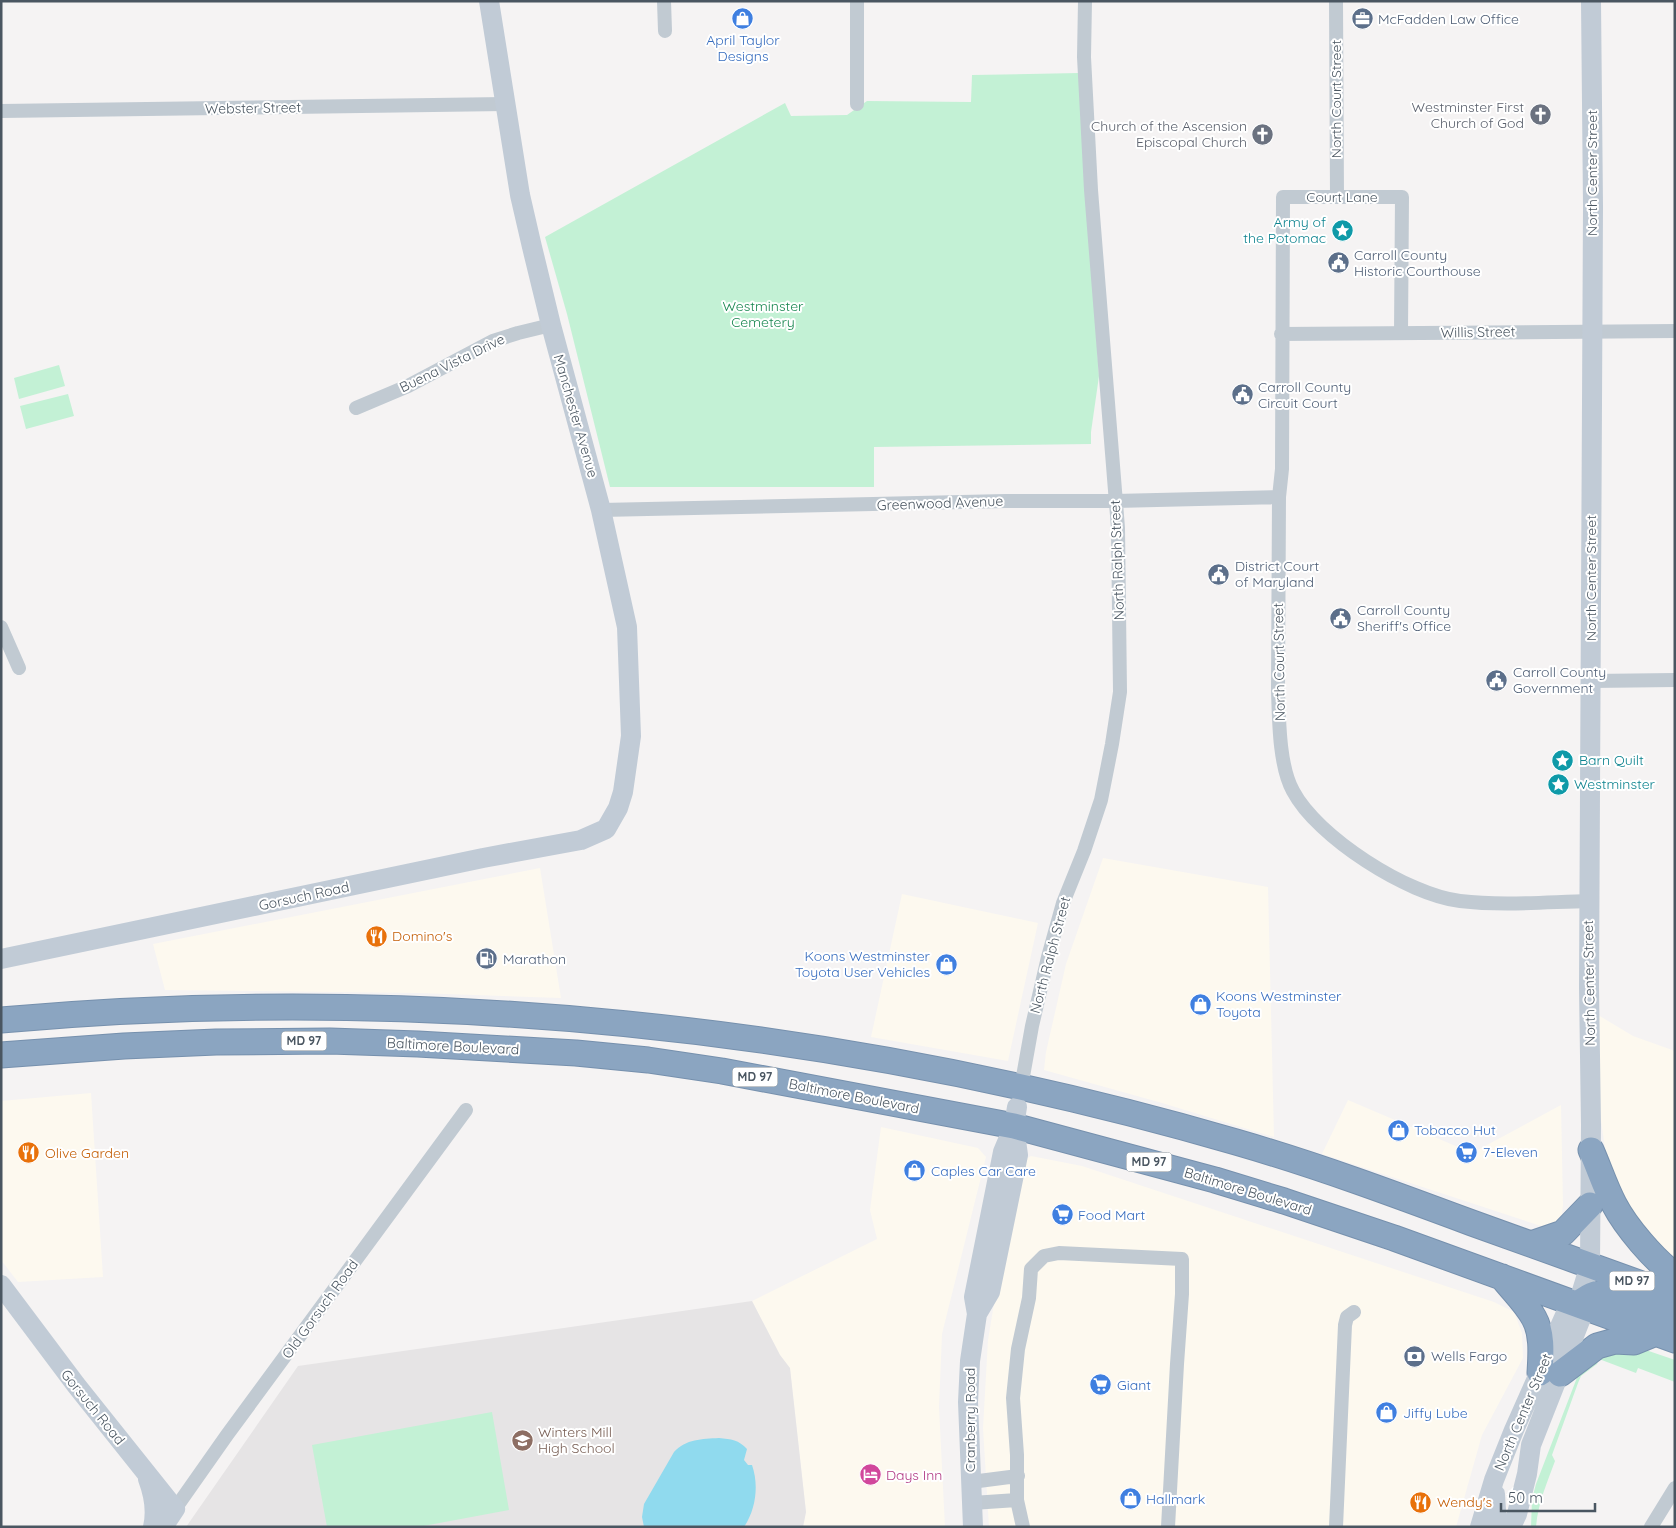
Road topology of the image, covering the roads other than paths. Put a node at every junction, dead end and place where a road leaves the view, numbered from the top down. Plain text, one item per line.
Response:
1 (489, 1) edge
2 (664, 1) edge
3 (857, 1) edge
4 (1086, 1) edge
5 (1336, 1) edge
6 (1591, 1) edge
7 (665, 31) dead end
8 (505, 104) junction
9 (857, 104) dead end
10 (1, 111) edge
11 (1283, 197) joint
12 (1337, 197) junction
13 (551, 325) junction
14 (1592, 331) junction
15 (1675, 331) edge
16 (1401, 333) junction
17 (1281, 334) junction
18 (356, 408) dead end
19 (1280, 497) junction
20 (1115, 501) junction
21 (602, 510) junction
22 (1, 627) edge
23 (19, 668) dead end
24 (1675, 680) edge
25 (1591, 681) junction
26 (606, 829) joint
27 (1589, 901) junction
28 (1, 959) edge
29 (1, 1020) edge
30 (1, 1055) edge
31 (1017, 1106) junction
32 (466, 1110) dead end
33 (1591, 1150) junction
34 (1590, 1205) junction
35 (1531, 1244) junction
36 (1590, 1265) junction
37 (1675, 1275) edge
38 (1502, 1278) junction
39 (1, 1285) edge
40 (1675, 1296) edge
41 (1578, 1304) junction
42 (1354, 1312) dead end
43 (1675, 1317) edge
44 (1665, 1336) edge
45 (1550, 1373) junction
46 (144, 1471) junction
47 (1018, 1476) junction
48 (1494, 1480) junction
49 (971, 1482) junction
50 (1675, 1488) edge
51 (1017, 1500) junction
52 (972, 1503) junction
53 (175, 1509) junction
54 (1516, 1523) edge
55 (153, 1527) edge
56 (163, 1527) edge
57 (973, 1527) edge
58 (1023, 1527) edge
59 (1168, 1527) edge
60 (1336, 1527) edge
61 (1480, 1527) edge
62 (1497, 1527) edge
63 (1651, 1527) edge

1 - 8 street, Manchester Avenue
2 - 7 street
3 - 9 street
4 - 20 street, North Ralph Street
5 - 12 street, North Court Street
6 - 14 street, North Center Street
8 - 10 street, Webster Street
8 - 13 street, Manchester Avenue
11 - 12 street, Court Lane
11 - 17 street, North Court Street
12 - 16 street, Court Lane
13 - 18 street, Buena Vista Drive
13 - 21 street, Manchester Avenue
14 - 15 street, Willis Street
14 - 16 street, Willis Street
14 - 25 street, North Center Street
16 - 17 street, Willis Street
17 - 19 street, North Court Street
19 - 20 street, Greenwood Avenue
19 - 27 street, North Court Street
20 - 21 street, Greenwood Avenue
20 - 31 street, North Ralph Street
21 - 26 street, Manchester Avenue
22 - 23 street
24 - 25 street
25 - 27 street, North Center Street
26 - 28 street, Gorsuch Road
27 - 33 street, North Center Street
29 - 31 highway, Baltimore Boulevard / MD 97
30 - 31 highway, Baltimore Boulevard / MD 97
31 - 35 highway, Baltimore Boulevard / MD 97
31 - 38 highway, Baltimore Boulevard / MD 97
31 - 49 street, Cranberry Road
32 - 53 street, Old Gorsuch Road
33 - 34 street, North Center Street
33 - 37 highway
34 - 35 highway
34 - 36 street, North Center Street
35 - 36 highway, Baltimore Boulevard / MD 97
36 - 40 highway, Baltimore Boulevard / MD 97
36 - 41 street, North Center Street
38 - 41 highway, Baltimore Boulevard / MD 97
38 - 45 highway
39 - 46 street, Gorsuch Road
41 - 43 highway
41 - 44 highway, Baltimore Boulevard / MD 97
41 - 45 street, North Center Street
42 - 60 street
44 - 45 highway
45 - 48 street, North Center Street
45 - 54 street, North Center Street
46 - 53 street, Gorsuch Road
46 - 55 street
47 - 49 street
47 - 51 street
47 - 59 street
48 - 61 street, North Center Street
48 - 62 street
49 - 52 street, Cranberry Road
50 - 63 street
51 - 52 street
51 - 58 street
52 - 57 street, Cranberry Road
53 - 56 street

